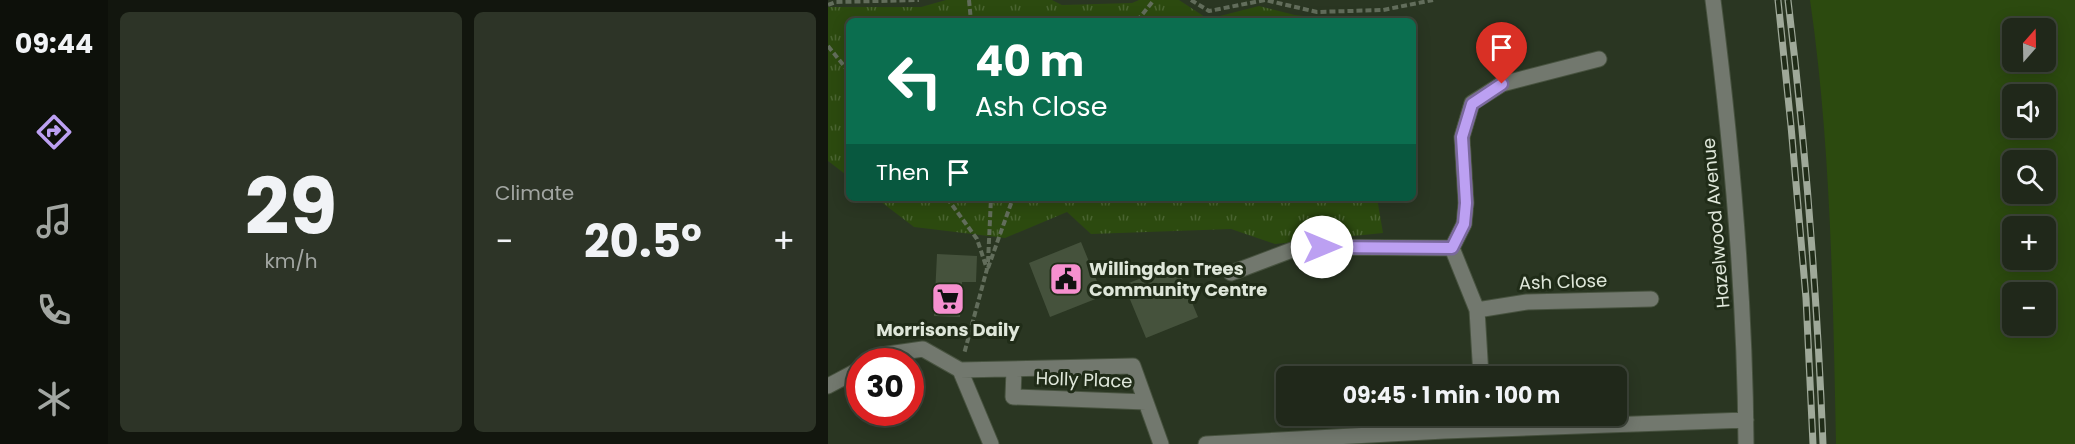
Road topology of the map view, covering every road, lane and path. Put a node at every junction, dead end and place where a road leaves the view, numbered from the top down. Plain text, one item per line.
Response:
1 (919, 0) edge
2 (969, 0) edge
3 (1154, 0) edge
4 (1191, 0) edge
5 (1432, 0) edge
6 (1713, 0) edge
7 (828, 5) edge
8 (971, 18) edge
9 (1139, 18) edge
10 (828, 46) edge
11 (1599, 59) dead end
12 (846, 68) edge
13 (949, 201) edge
14 (991, 201) edge
15 (1012, 201) edge
16 (1452, 248) junction
17 (987, 269) junction
18 (1231, 273) dead end
19 (1651, 299) dead end
20 (1477, 310) junction
21 (924, 351) edge
22 (1480, 366) edge
23 (1014, 369) junction
24 (960, 370) junction
25 (846, 376) edge
26 (828, 386) edge
27 (1146, 402) junction
28 (1746, 420) junction
29 (1627, 421) edge
30 (1458, 426) edge
31 (1333, 441) edge
32 (991, 444) edge
33 (1161, 444) edge
34 (1206, 444) edge
35 (1746, 444) edge

1 - 7 path
2 - 8 path
3 - 9 path
4 - 5 path
6 - 28 street, Hazelwood Avenue
10 - 12 path
11 - 16 street
13 - 17 path
14 - 17 path
15 - 17 path
16 - 18 street
16 - 20 street
17 - 24 path
19 - 20 street, Ash Close
20 - 22 street
21 - 24 street, Holly Place
23 - 24 street, Holly Place
23 - 27 street, Holly Place
23 - 27 street, Holly Place
24 - 32 street
25 - 26 street
27 - 33 street, Holly Place
28 - 29 street
28 - 35 street, Hazelwood Avenue
30 - 31 street
31 - 34 street

